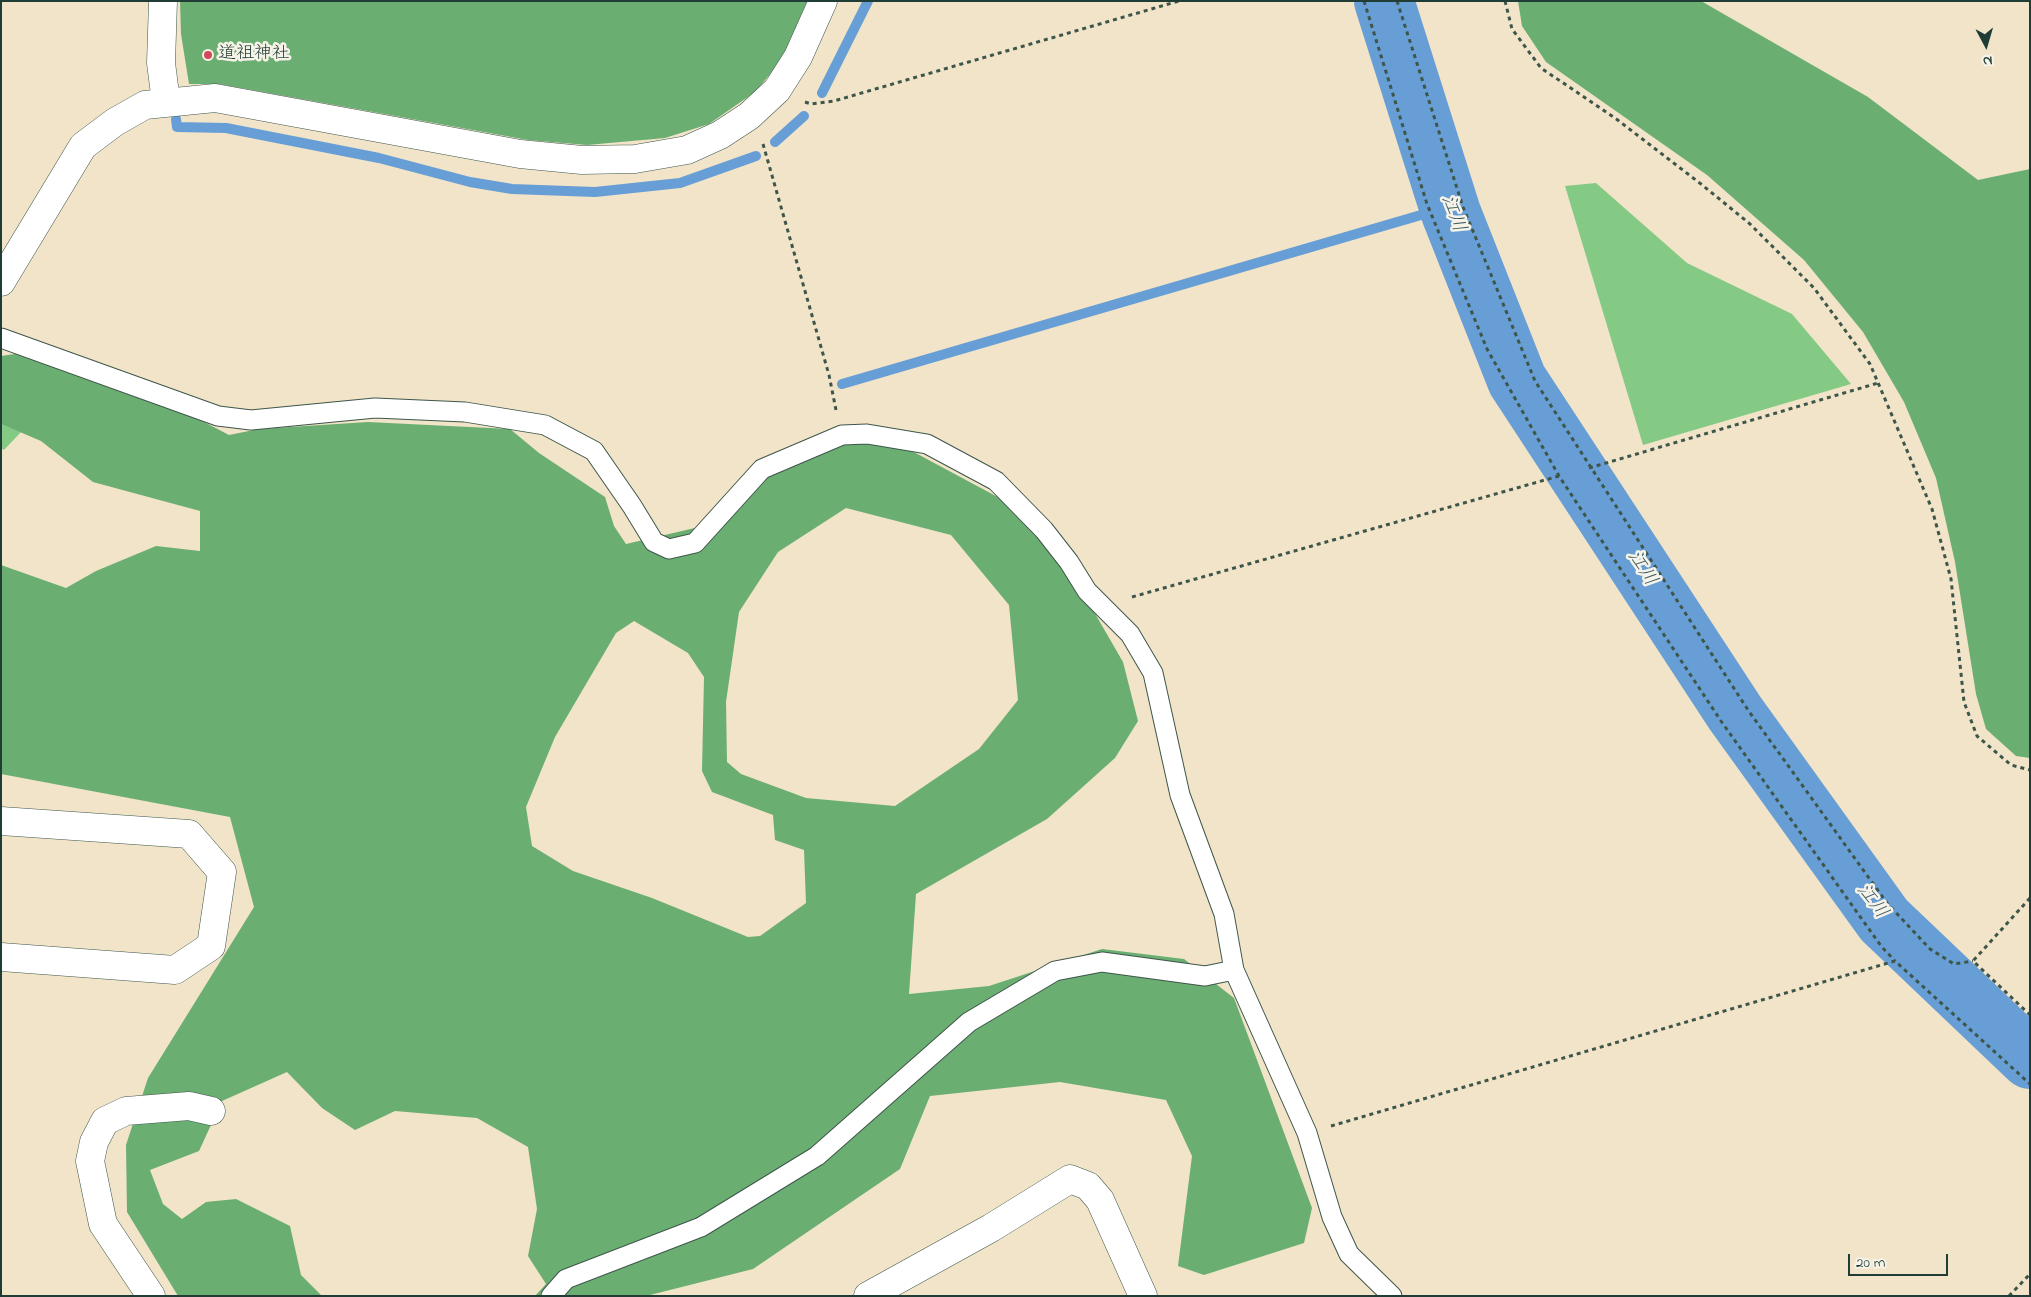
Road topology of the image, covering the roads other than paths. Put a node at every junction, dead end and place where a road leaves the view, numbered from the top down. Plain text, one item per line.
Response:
1 (162, 1) edge
2 (823, 1) edge
3 (166, 102) junction
4 (1, 282) edge
5 (1, 338) edge
6 (1, 821) edge
7 (1, 956) edge
8 (1234, 970) junction
9 (211, 1111) dead end
10 (150, 1296) edge
11 (552, 1296) edge
12 (868, 1296) edge
13 (1142, 1296) edge
14 (1392, 1296) edge

1 - 3 street
2 - 3 street
3 - 4 street
5 - 8 lane
6 - 7 street
8 - 11 lane
8 - 14 lane
9 - 10 street
12 - 13 street

